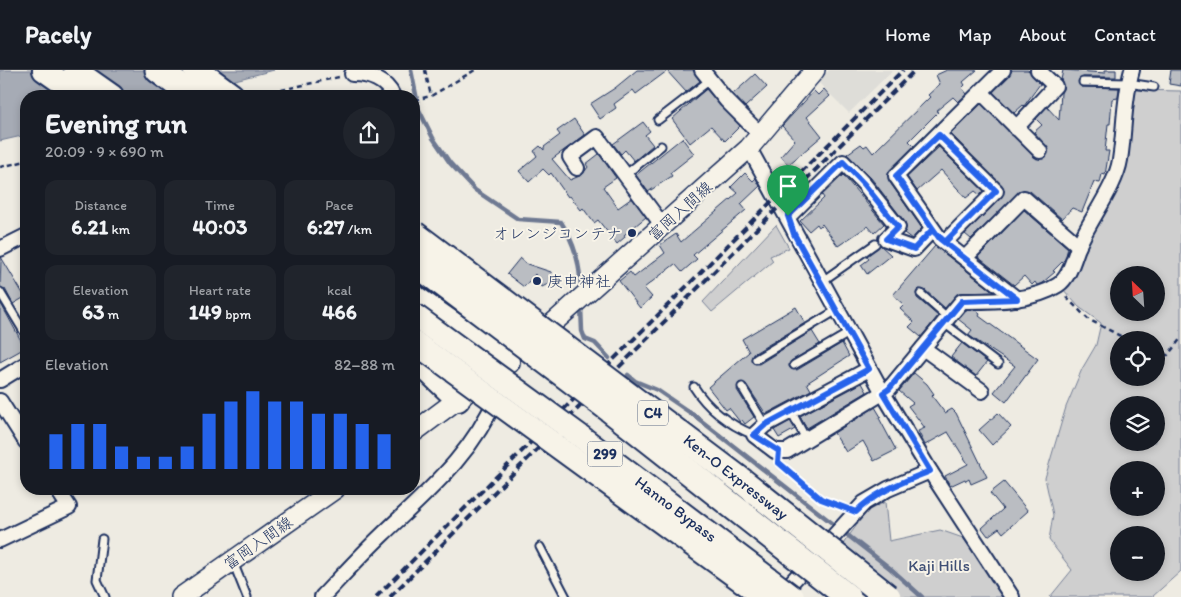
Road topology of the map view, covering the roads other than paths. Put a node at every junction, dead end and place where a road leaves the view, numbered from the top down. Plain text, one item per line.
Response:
1 (44, 70) edge
2 (75, 70) edge
3 (158, 70) edge
4 (196, 70) edge
5 (1003, 70) edge
6 (1038, 70) edge
7 (809, 73) edge
8 (352, 74) road end
9 (706, 75) edge
10 (1130, 77) edge
11 (1083, 82) dead end
12 (1154, 87) dead end
13 (72, 90) edge
14 (103, 90) edge
15 (184, 90) edge
16 (222, 90) edge
17 (389, 90) edge
18 (981, 92) junction
19 (658, 120) dead end
20 (1016, 128) junction
21 (939, 135) junction
22 (754, 141) junction
23 (661, 146) dead end
24 (1040, 151) dead end
25 (578, 168) dead end
26 (625, 175) junction
27 (788, 216) junction
28 (663, 226) junction
29 (932, 230) junction
30 (20, 239) edge
31 (420, 239) edge
32 (945, 242) junction
33 (875, 244) dead end
34 (1079, 246) junction
35 (0, 250) edge
36 (965, 258) junction
37 (420, 267) edge
38 (821, 282) junction
39 (0, 292) edge
40 (921, 294) dead end
41 (1017, 299) junction
42 (420, 301) edge
43 (837, 310) junction
44 (420, 319) edge
45 (946, 320) junction
46 (20, 325) edge
47 (849, 333) junction
48 (420, 346) edge
49 (923, 348) junction
50 (756, 359) dead end
51 (420, 364) edge
52 (998, 364) dead end
53 (503, 365) junction
54 (794, 365) dead end
55 (20, 368) edge
56 (869, 369) junction
57 (0, 380) edge
58 (694, 387) dead end
59 (742, 387) dead end
60 (982, 390) dead end
61 (883, 393) junction
62 (458, 400) junction
63 (0, 401) edge
64 (791, 411) junction
65 (765, 425) junction
66 (420, 426) edge
67 (20, 433) edge
68 (754, 435) junction
69 (806, 439) junction
70 (930, 471) junction
71 (61, 495) edge
72 (327, 495) edge
73 (102, 539) dead end
74 (0, 540) edge
75 (540, 547) dead end
76 (233, 562) junction
77 (105, 597) edge
78 (181, 597) edge
79 (248, 597) edge
80 (322, 597) edge
81 (566, 597) edge
82 (764, 597) edge
83 (779, 597) edge
84 (793, 597) edge
85 (848, 597) edge
86 (888, 597) edge
87 (1012, 597) edge

1 - 13 highway
2 - 14 highway
3 - 15 highway
4 - 16 highway
5 - 18 street
6 - 20 street
7 - 22 main road, 富岡入間線
8 - 17 street
9 - 19 lane
9 - 22 street
10 - 11 lane
10 - 12 lane
10 - 34 street
18 - 20 street
18 - 21 street
20 - 24 street
21 - 29 street
21 - 32 street
22 - 27 street
22 - 28 main road, 富岡入間線
23 - 26 lane
25 - 26 street
26 - 28 street
27 - 29 street
27 - 38 street
28 - 53 main road, 富岡入間線
29 - 32 street
30 - 35 street
31 - 86 highway, Ken-O Expressway / C4, bridge
32 - 36 street
33 - 38 lane
34 - 36 street
34 - 41 street
36 - 41 street
37 - 85 highway, Ken-O Expressway / C4, bridge
38 - 43 street
39 - 46 lane
40 - 45 lane
41 - 45 street
42 - 53 highway
43 - 47 street
43 - 50 lane
44 - 84 highway, Hanno Bypass / 299, bridge
45 - 49 street
45 - 52 lane
47 - 54 lane
47 - 56 street
48 - 82 highway, Hanno Bypass / 299, bridge
49 - 60 street
49 - 61 street
51 - 62 highway
53 - 62 main road, 富岡入間線
53 - 80 street
55 - 57 street
56 - 61 street
56 - 64 street
58 - 68 lane
59 - 65 lane
61 - 69 street
61 - 70 street
62 - 66 main road, 富岡入間線
63 - 67 street
64 - 65 street
64 - 69 lane
65 - 68 street
68 - 69 street
70 - 83 street
70 - 87 street
71 - 74 street
72 - 76 main road, 富岡入間線
73 - 77 lane
75 - 81 lane
76 - 78 main road, 富岡入間線
76 - 79 lane

